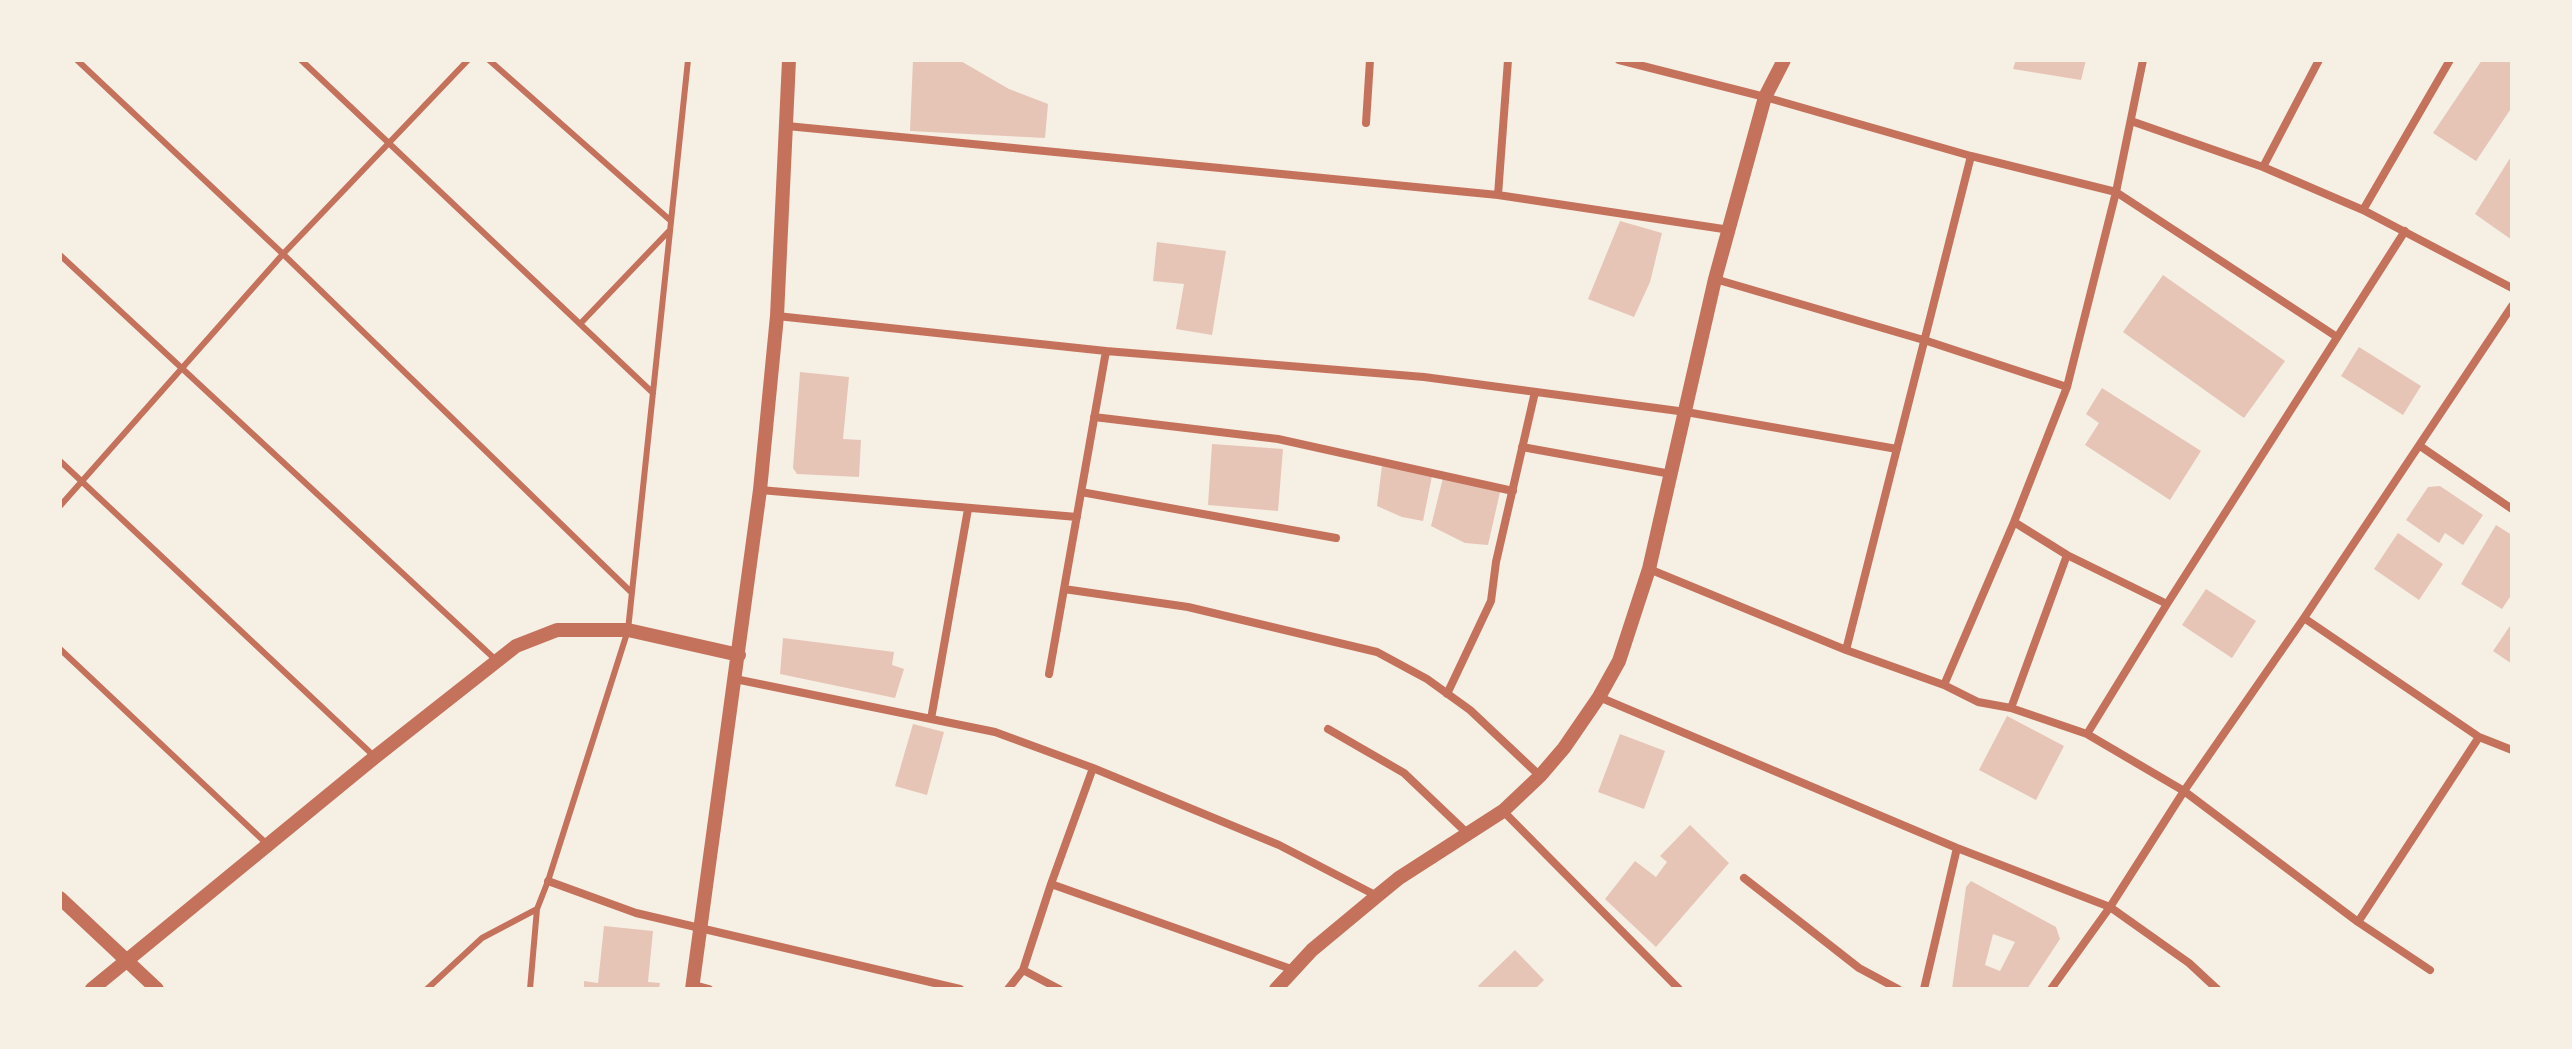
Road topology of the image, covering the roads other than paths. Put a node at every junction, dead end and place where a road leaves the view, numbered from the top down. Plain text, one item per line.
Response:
1 (77, 60) edge
2 (301, 60) edge
3 (468, 60) edge
4 (489, 60) edge
5 (688, 60) edge
6 (789, 60) edge
7 (1370, 60) edge
8 (1508, 60) edge
9 (1619, 60) edge
10 (1784, 60) edge
11 (2143, 60) edge
12 (2319, 60) edge
13 (2450, 60) edge
14 (1633, 62) edge
15 (1765, 97) junction
16 (2131, 121) junction
17 (1366, 123) dead end
18 (787, 126) junction
19 (389, 143) junction
20 (1971, 156) junction
21 (2263, 167) junction
22 (2116, 192) junction
23 (1498, 195) junction
24 (2363, 210) junction
25 (671, 221) junction
26 (670, 230) junction
27 (1730, 230) junction
28 (2405, 231) junction
29 (283, 254) junction
30 (60, 255) edge
31 (1715, 279) junction
32 (2512, 288) edge
33 (2512, 306) edge
34 (777, 316) junction
35 (580, 324) junction
36 (2337, 337) junction
37 (1927, 341) junction
38 (1106, 351) junction
39 (182, 369) junction
40 (2067, 387) junction
41 (1535, 392) junction
42 (653, 393) junction
43 (1686, 412) junction
44 (1094, 417) junction
45 (2420, 446) junction
46 (1522, 447) junction
47 (1897, 449) junction
48 (60, 461) edge
49 (1671, 474) junction
50 (82, 481) junction
51 (760, 490) junction
52 (1513, 491) junction
53 (1081, 492) junction
54 (60, 506) edge
55 (968, 509) junction
56 (2512, 509) edge
57 (1077, 517) junction
58 (2014, 522) junction
59 (1336, 538) dead end
60 (2067, 555) junction
61 (1649, 569) junction
62 (1064, 589) junction
63 (631, 592) junction
64 (2167, 604) junction
65 (2304, 618) junction
66 (628, 630) junction
67 (60, 649) edge
68 (1846, 650) junction
69 (739, 655) junction
70 (497, 661) junction
71 (1049, 674) dead end
72 (735, 679) junction
73 (1944, 685) junction
74 (1447, 694) junction
75 (1599, 697) junction
76 (2011, 708) junction
77 (931, 719) junction
78 (1328, 729) dead end
79 (2087, 734) junction
80 (2479, 737) junction
81 (2512, 750) edge
82 (375, 757) junction
83 (1093, 768) junction
84 (1540, 776) junction
85 (2184, 791) junction
86 (1503, 811) junction
87 (1468, 834) junction
88 (268, 845) junction
89 (1957, 848) junction
90 (1744, 878) dead end
91 (548, 881) junction
92 (1051, 884) junction
93 (1377, 896) junction
94 (60, 898) edge
95 (2110, 907) junction
96 (537, 909) junction
97 (2358, 922) junction
98 (701, 928) junction
99 (127, 961) junction
100 (1023, 970) junction
101 (1294, 970) junction
102 (2430, 970) dead end
103 (693, 987) edge
104 (1675, 987) edge
105 (92, 989) edge
106 (157, 989) edge
107 (427, 989) edge
108 (530, 989) edge
109 (709, 989) edge
110 (960, 989) edge
111 (1008, 989) edge
112 (1059, 989) edge
113 (1276, 989) edge
114 (1898, 989) edge
115 (1924, 989) edge
116 (2051, 989) edge
117 (2217, 989) edge

1 - 29 lane
2 - 19 lane
3 - 19 lane
4 - 25 lane
5 - 25 lane
6 - 18 street
7 - 17 street
8 - 23 street
9 - 14 street
10 - 15 street
11 - 16 street
12 - 21 street
13 - 24 street
14 - 15 street
15 - 20 street
15 - 27 street
16 - 21 street
16 - 22 street
18 - 23 street
18 - 34 street
19 - 29 lane
19 - 35 lane
20 - 22 street
20 - 37 street
21 - 24 street
22 - 36 street
22 - 40 street
23 - 27 street
24 - 28 street
25 - 26 lane
26 - 35 lane
26 - 42 lane
27 - 31 street
28 - 32 street
28 - 36 street
29 - 39 lane
29 - 63 lane
30 - 39 lane
31 - 37 street
31 - 43 street
33 - 45 street
34 - 38 street
34 - 51 street
35 - 42 lane
36 - 64 street
37 - 40 street
37 - 47 street
38 - 41 street
38 - 44 street
39 - 50 lane
39 - 70 lane
40 - 58 street
41 - 43 street
41 - 46 street
42 - 63 lane
43 - 47 street
43 - 49 street
44 - 52 street
44 - 53 street
45 - 56 street
45 - 65 street
46 - 49 street
46 - 52 street
47 - 68 street
48 - 50 lane
49 - 61 street
50 - 54 lane
50 - 82 lane
51 - 55 street
51 - 69 street
52 - 74 street
53 - 57 street
53 - 59 street
55 - 57 street
55 - 77 street
57 - 62 street
58 - 60 street
58 - 73 street
60 - 64 street
60 - 76 street
61 - 68 street
61 - 75 street
62 - 71 street
62 - 74 street
63 - 66 lane
64 - 79 street
65 - 80 street
65 - 85 street
66 - 69 street
66 - 70 street
66 - 91 lane
67 - 88 lane
68 - 73 street
69 - 72 street
70 - 82 street
72 - 77 street
72 - 98 street
73 - 76 street
74 - 84 street
75 - 84 street
75 - 89 street
76 - 79 street
77 - 83 street
78 - 87 street
79 - 85 street
80 - 81 street
80 - 97 street
82 - 88 street
83 - 92 street
83 - 93 street
84 - 86 street
85 - 95 street
85 - 97 street
86 - 87 street
86 - 104 street
87 - 93 street
88 - 99 street
89 - 95 street
89 - 115 street
90 - 114 street
91 - 96 lane
91 - 98 street
92 - 100 street
92 - 101 street
93 - 101 street
94 - 99 street
95 - 116 street
95 - 117 street
96 - 107 lane
96 - 108 lane
97 - 102 street
98 - 103 street
98 - 110 street
99 - 105 street
99 - 106 street
100 - 111 street
100 - 112 street
101 - 113 street
103 - 109 street

